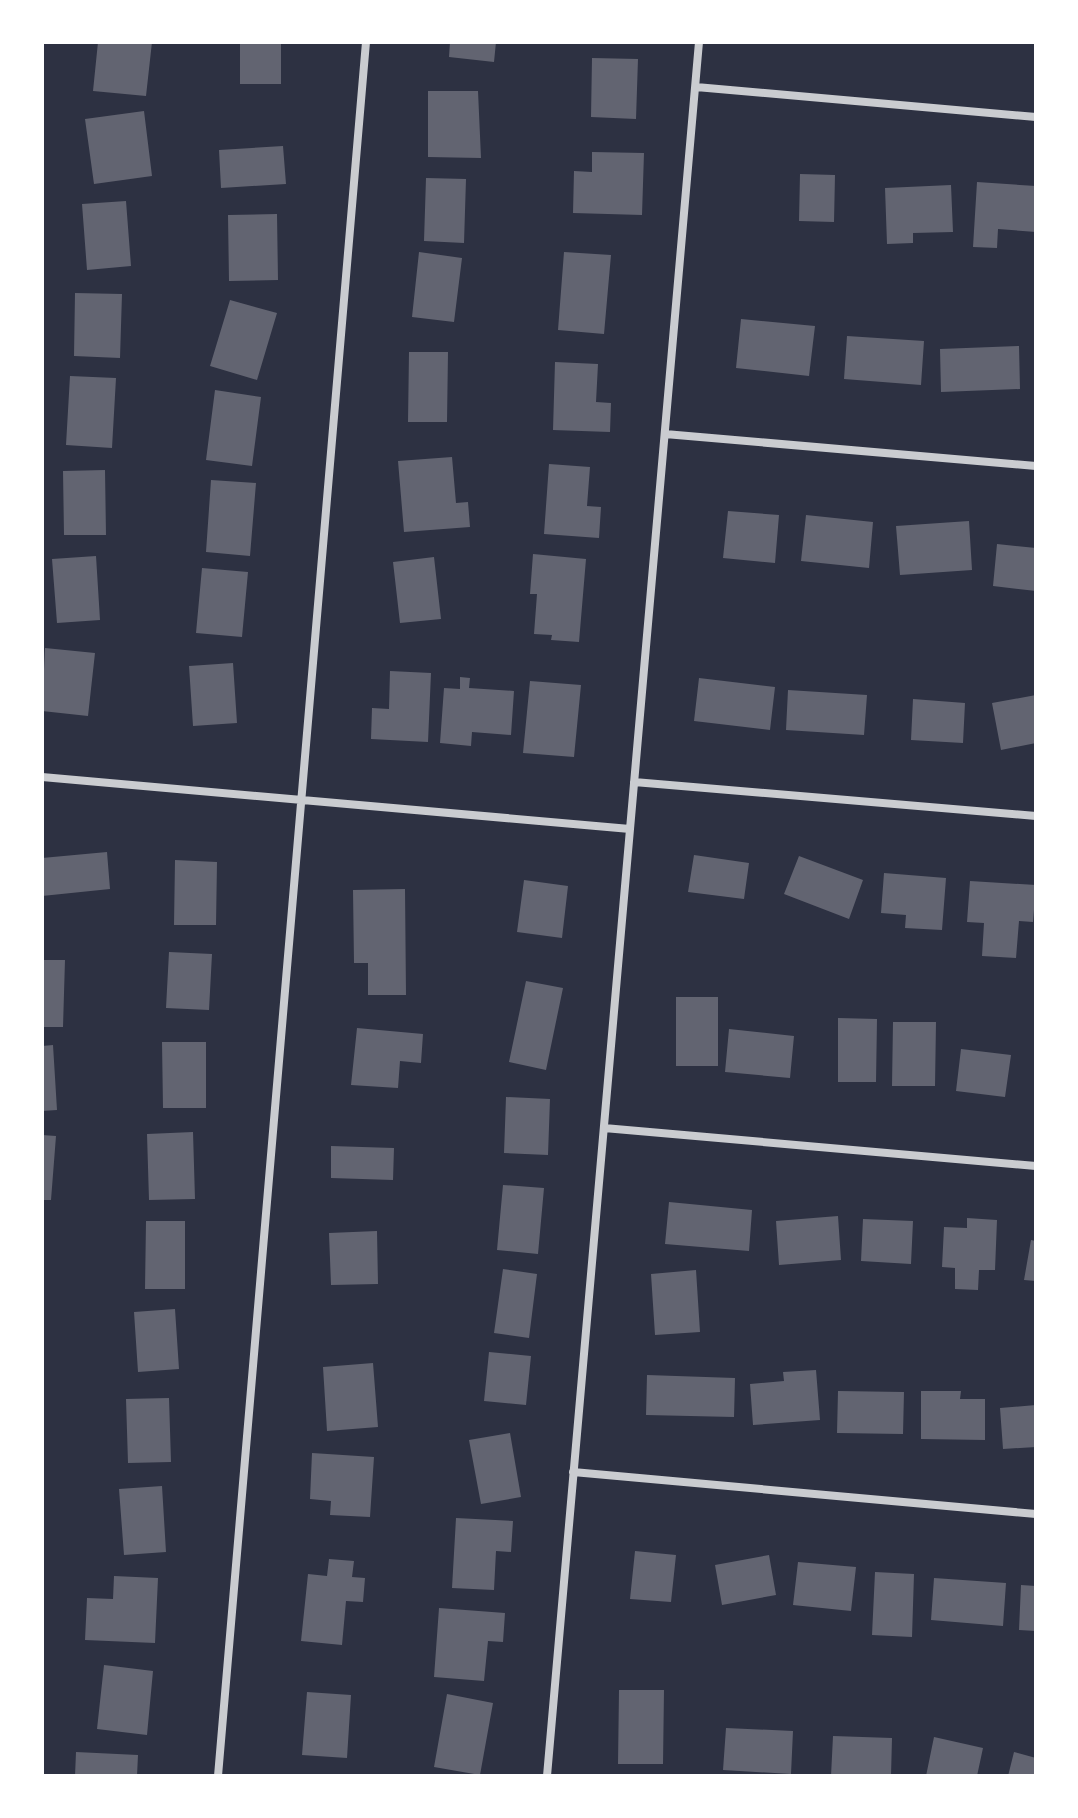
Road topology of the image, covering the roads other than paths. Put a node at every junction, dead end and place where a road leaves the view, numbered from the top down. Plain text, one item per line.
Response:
1 (366, 42) edge
2 (699, 42) edge
3 (696, 87) junction
4 (1036, 117) edge
5 (665, 434) junction
6 (1036, 466) edge
7 (42, 777) edge
8 (634, 782) junction
9 (301, 800) junction
10 (1036, 816) edge
11 (630, 829) junction
12 (604, 1128) junction
13 (1036, 1166) edge
14 (573, 1472) junction
15 (1036, 1514) edge
16 (218, 1776) edge
17 (547, 1776) edge

1 - 9 street
2 - 3 street
3 - 4 street
3 - 5 street
5 - 6 street
5 - 8 street
7 - 9 street
8 - 10 street
8 - 11 street
9 - 11 street
9 - 16 street
11 - 12 street
12 - 13 street
12 - 14 street
14 - 15 street
14 - 17 street

